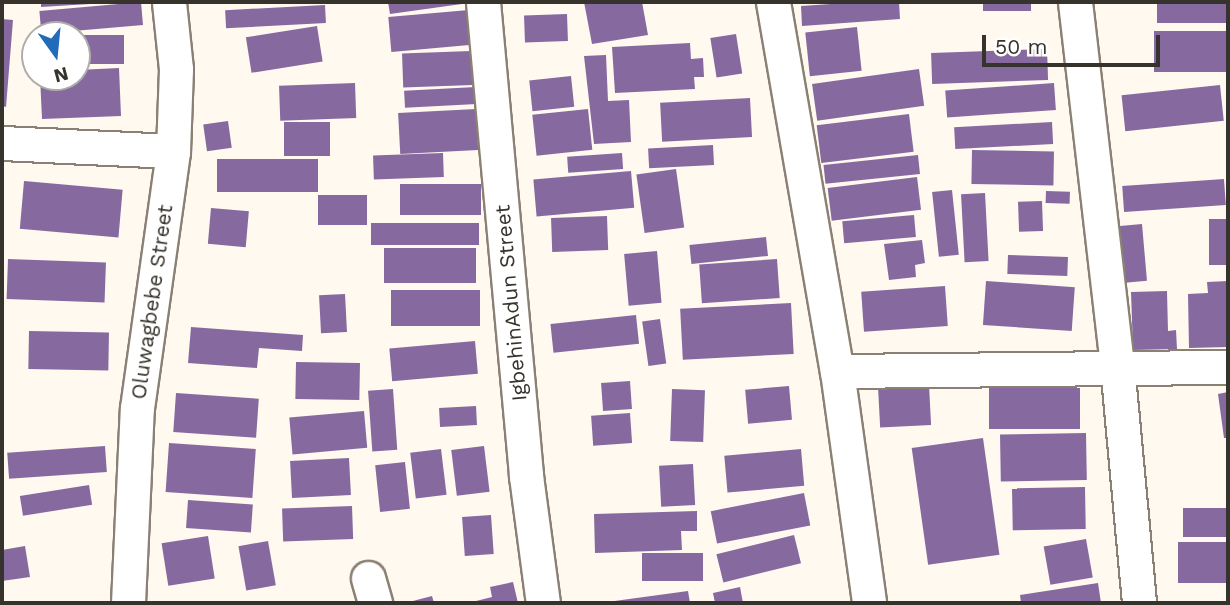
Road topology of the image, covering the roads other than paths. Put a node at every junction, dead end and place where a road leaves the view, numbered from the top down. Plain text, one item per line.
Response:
1 (169, 2) edge
2 (483, 2) edge
3 (774, 2) edge
4 (1075, 2) edge
5 (2, 143) edge
6 (173, 151) junction
7 (1117, 365) junction
8 (1228, 367) edge
9 (838, 370) junction
10 (128, 603) edge
11 (543, 603) edge
12 (869, 603) edge
13 (1139, 603) edge

1 - 6 street, Oluwagbebe Street
2 - 11 street, IgbehinAdun Street
3 - 9 street
4 - 7 street
5 - 6 street
6 - 10 street, Oluwagbebe Street
7 - 8 street
7 - 9 street
7 - 13 street
9 - 12 street

